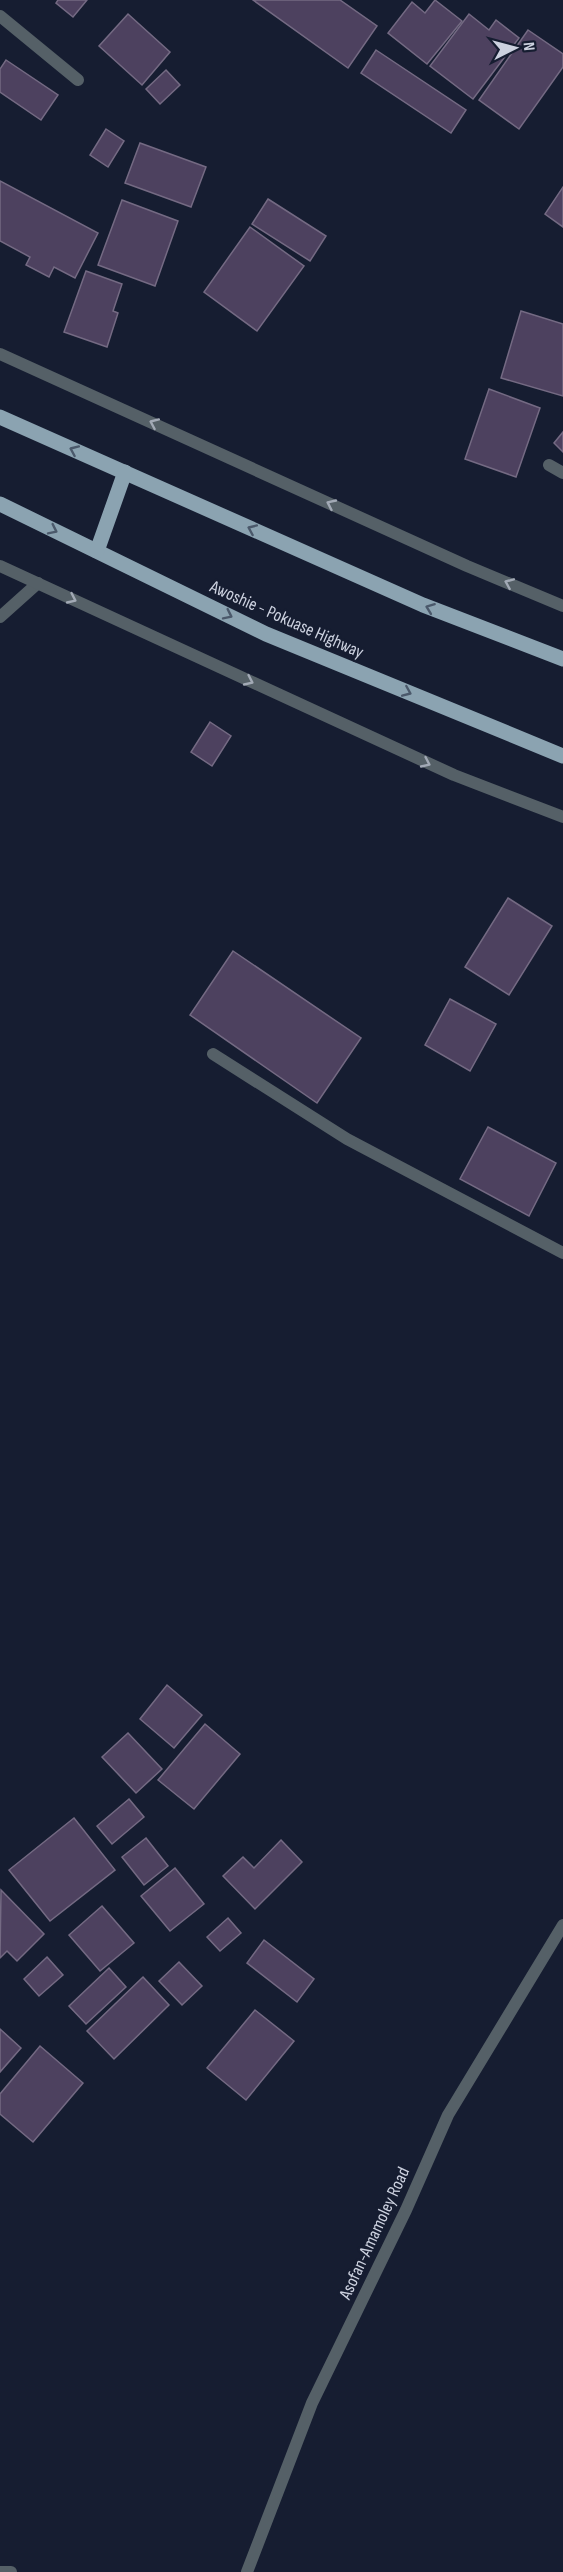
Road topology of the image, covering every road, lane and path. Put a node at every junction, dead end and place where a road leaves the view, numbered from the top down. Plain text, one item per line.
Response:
1 (0, 16) edge
2 (78, 81) dead end
3 (0, 354) edge
4 (0, 417) edge
5 (549, 465) dead end
6 (125, 472) junction
7 (563, 473) edge
8 (0, 504) edge
9 (97, 551) junction
10 (0, 566) edge
11 (38, 583) junction
12 (563, 606) edge
13 (0, 617) edge
14 (563, 659) edge
15 (563, 756) edge
16 (563, 817) edge
17 (213, 1054) dead end
18 (563, 1253) edge
19 (563, 1925) edge
20 (0, 2572) edge
21 (11, 2572) edge
22 (247, 2572) edge

1 - 2 street
12 -> 3 street
6 -> 4 main road
5 - 7 street
6 - 9 main road
14 -> 6 main road
8 -> 9 main road, Awoshie - Pokuase Highway
9 -> 15 main road, Awoshie - Pokuase Highway
10 - 11 street
11 - 13 street
11 -> 16 street
17 - 18 street
19 - 22 street, Asofan-Amamoley Road
20 - 21 street

